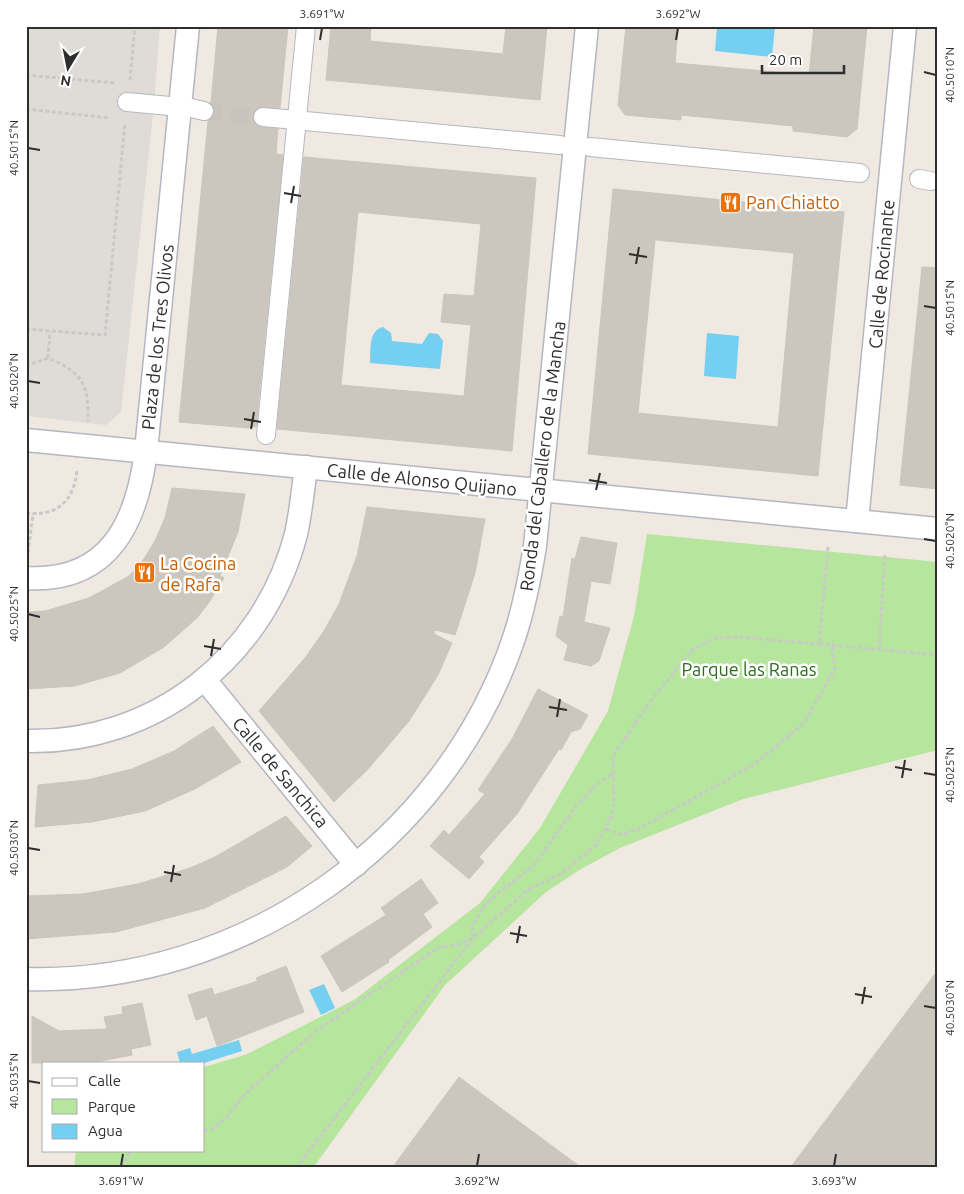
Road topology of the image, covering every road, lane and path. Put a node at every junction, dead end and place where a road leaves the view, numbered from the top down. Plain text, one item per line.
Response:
1 (135, 26) edge
2 (188, 26) edge
3 (306, 26) edge
4 (586, 26) edge
5 (905, 26) edge
6 (26, 75) edge
7 (129, 84) junction
8 (127, 102) junction
9 (170, 106) dead end
10 (26, 109) edge
11 (263, 117) tunnel mouth
12 (126, 120) junction
13 (296, 121) junction
14 (560, 145) dead end
15 (590, 147) dead end
16 (860, 173) dead end
17 (26, 329) edge
18 (50, 331) junction
19 (48, 358) junction
20 (26, 366) edge
21 (87, 427) dead end
22 (266, 435) dead end
23 (26, 440) edge
24 (146, 452) junction
25 (306, 467) junction
26 (78, 469) dead end
27 (542, 491) junction
28 (26, 513) edge
29 (33, 514) junction
30 (857, 521) junction
31 (938, 529) edge
32 (828, 547) dead end
33 (886, 553) dead end
34 (27, 560) edge
35 (26, 578) edge
36 (819, 644) junction
37 (832, 646) junction
38 (879, 650) junction
39 (938, 655) edge
40 (204, 680) junction
41 (26, 741) edge
42 (613, 773) junction
43 (606, 829) junction
44 (356, 865) junction
45 (473, 938) junction
46 (26, 979) edge
47 (205, 1131) edge
48 (130, 1152) edge
49 (122, 1168) edge
50 (296, 1168) edge

1 - 7 path
2 - 24 street, Plaza de los Tres Olivos
3 - 13 street
4 - 27 street, Ronda del Caballero de la Mancha
5 - 30 street, Calle de Rocinante
6 - 7 path
7 - 8 path
8 - 9 street
8 - 12 path
10 - 12 path
11 - 13 street
12 - 18 path
13 - 14 street
13 - 22 street
15 - 16 street
17 - 18 path
18 - 19 path
19 - 20 path
19 - 21 path
23 - 24 street, Calle de Alonso Quijano
24 - 25 street, Calle de Alonso Quijano
24 - 35 street, Plaza de los Tres Olivos
25 - 27 street, Calle de Alonso Quijano
25 - 40 street
26 - 29 path
27 - 30 street, Calle de Alonso Quijano
27 - 44 street, Ronda del Caballero de la Mancha
28 - 29 path
29 - 34 path
30 - 31 street, Calle de Alonso Quijano
32 - 36 path
33 - 38 path
36 - 37 path
36 - 42 path
37 - 38 path
37 - 43 path
38 - 39 path
40 - 41 street
40 - 44 street, Calle de Sanchica
42 - 43 path
42 - 45 path
43 - 45 path
44 - 46 street, Ronda del Caballero de la Mancha
45 - 47 path
45 - 50 path
48 - 49 path

